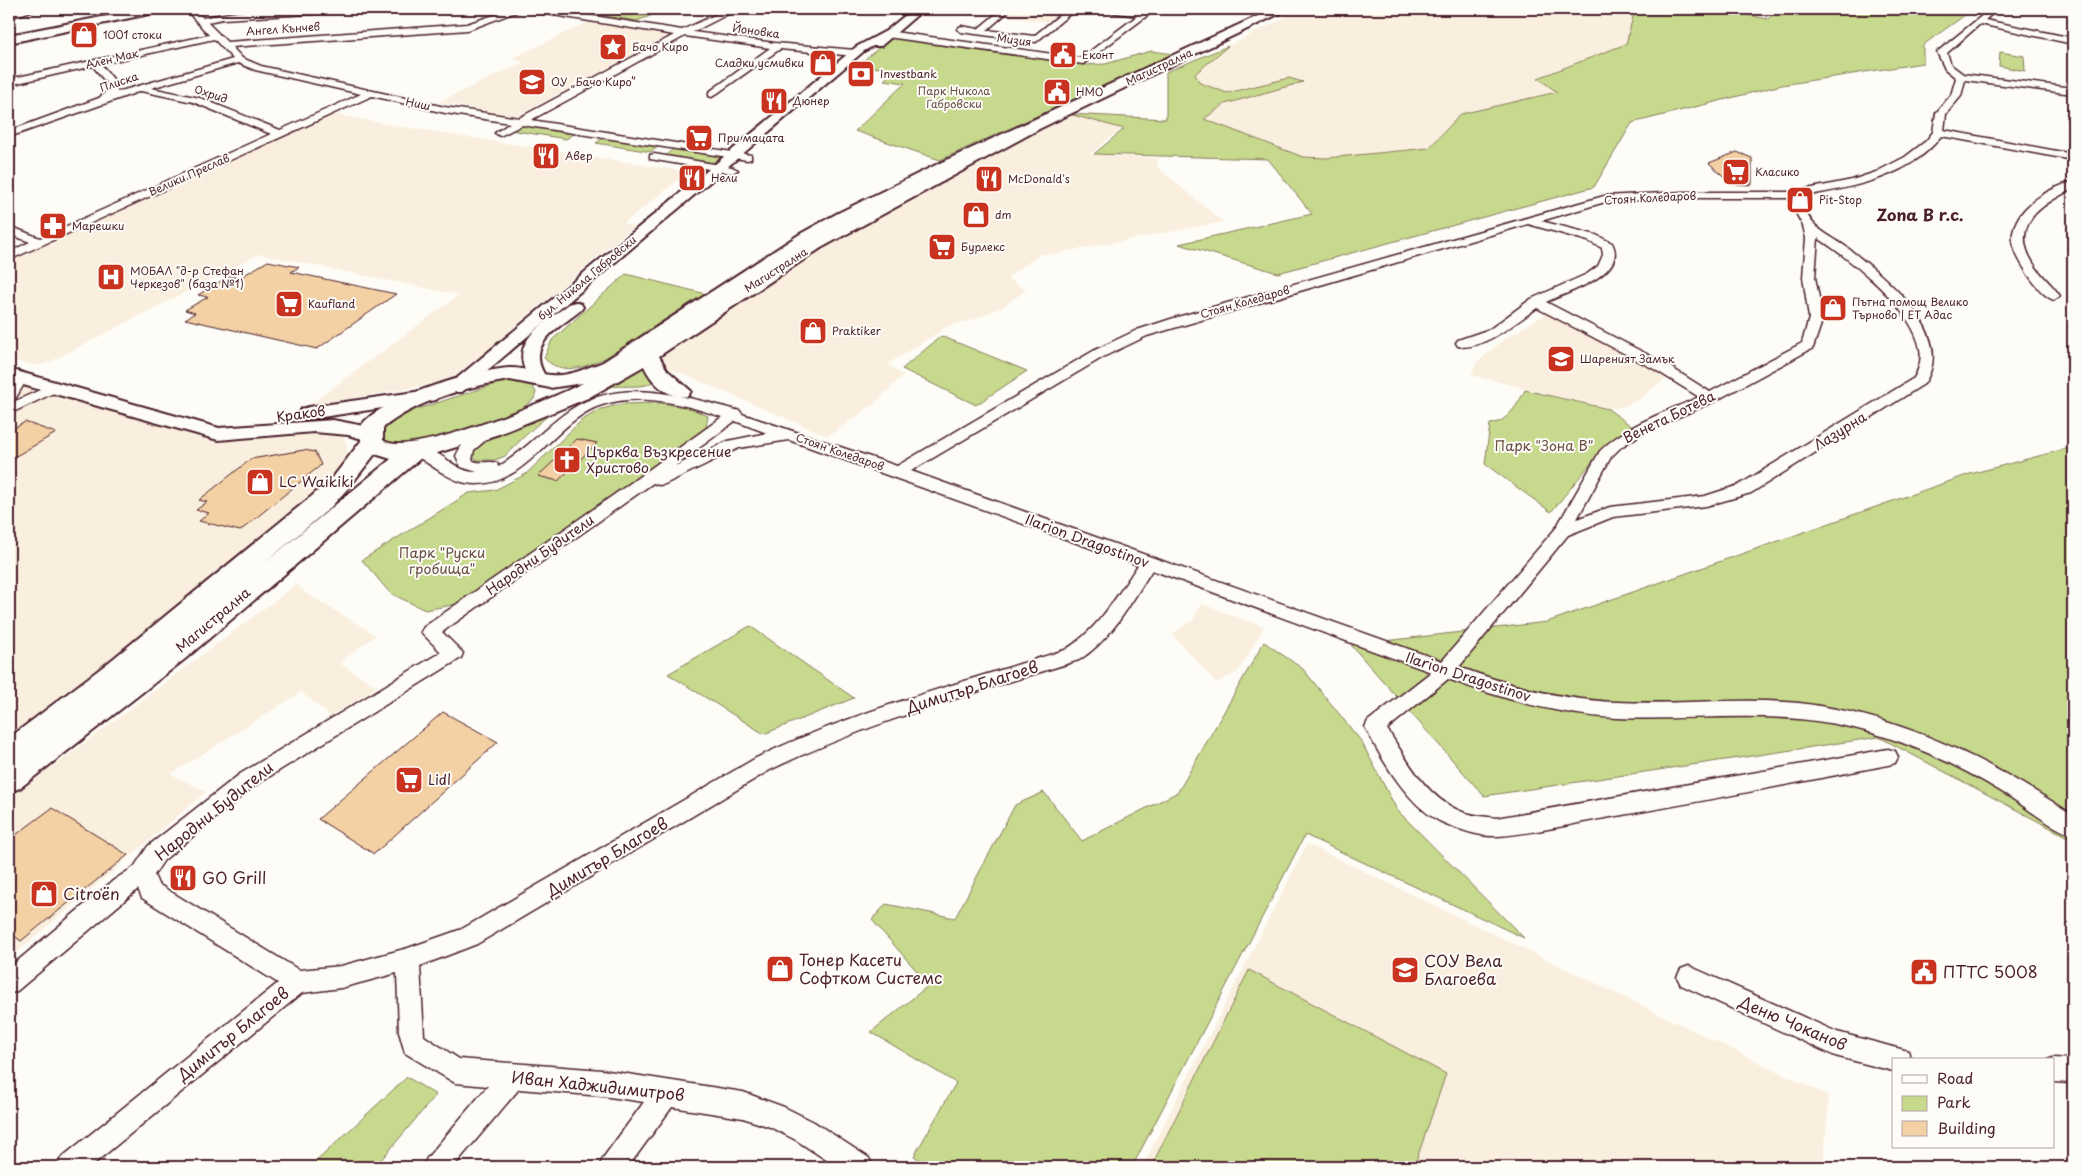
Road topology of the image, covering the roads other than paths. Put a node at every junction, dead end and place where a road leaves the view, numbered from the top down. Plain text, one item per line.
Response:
1 (34, 9) edge
2 (159, 9) edge
3 (189, 9) edge
4 (345, 9) edge
5 (520, 9) edge
6 (536, 9) edge
7 (734, 9) edge
8 (919, 9) edge
9 (1007, 9) edge
10 (1072, 9) edge
11 (1110, 9) edge
12 (1283, 9) edge
13 (1148, 12) edge
14 (1989, 13) dead end
15 (9, 15) edge
16 (201, 20) junction
17 (1981, 22) junction
18 (962, 29) dead end
19 (684, 32) junction
20 (980, 32) junction
21 (886, 34) junction
22 (216, 36) junction
23 (9, 40) edge
24 (2073, 41) edge
25 (224, 45) junction
26 (780, 45) junction
27 (855, 53) junction
28 (239, 60) junction
29 (95, 63) junction
30 (1961, 77) junction
31 (9, 82) edge
32 (132, 90) junction
33 (2073, 91) edge
34 (368, 94) junction
35 (712, 94) dead end
36 (103, 100) junction
37 (518, 122) junction
38 (1035, 125) junction
39 (1938, 132) junction
40 (500, 133) dead end
41 (9, 134) edge
42 (280, 134) junction
43 (670, 145) junction
44 (2073, 157) edge
45 (733, 162) junction
46 (2073, 186) edge
47 (1792, 195) junction
48 (1529, 221) junction
49 (1810, 226) junction
50 (9, 230) edge
51 (40, 242) junction
52 (9, 256) edge
53 (2054, 296) dead end
54 (1536, 302) junction
55 (1462, 343) dead end
56 (648, 354) junction
57 (9, 376) edge
58 (541, 379) junction
59 (53, 388) junction
60 (456, 388) junction
61 (680, 391) junction
62 (429, 396) junction
63 (9, 398) edge
64 (1710, 398) junction
65 (9, 410) edge
66 (735, 414) junction
67 (520, 418) junction
68 (172, 422) junction
69 (755, 422) junction
70 (491, 429) junction
71 (371, 438) junction
72 (803, 439) junction
73 (415, 452) junction
74 (713, 452) junction
75 (898, 472) junction
76 (624, 496) junction
77 (1562, 531) junction
78 (1148, 563) junction
79 (1445, 671) junction
80 (9, 754) edge
81 (1888, 757) dead end
82 (9, 779) edge
83 (2073, 826) edge
84 (142, 874) junction
85 (408, 959) junction
86 (1689, 977) dead end
87 (297, 982) junction
88 (9, 983) edge
89 (1892, 1058) edge
90 (2054, 1070) edge
91 (2073, 1070) edge
92 (513, 1077) junction
93 (666, 1093) junction
94 (70, 1167) edge
95 (436, 1167) edge
96 (612, 1167) edge
97 (860, 1167) edge

1 - 15 street
2 - 23 main road
3 - 16 street, Ниш
4 - 16 street
5 - 25 street, Ангел Кънчев
6 - 19 street, Йоновка
7 - 19 street
8 - 21 street, бул. Никола Габровски
9 - 20 street
10 - 20 street
11 - 13 street
12 - 38 main road, Магистрална
13 - 21 street, Мизия
14 - 17 street
16 - 22 street, Ниш
17 - 24 street
17 - 30 street
18 - 20 street
19 - 26 street, Йоновка
19 - 37 street
21 - 27 street, бул. Никола Габровски
21 - 45 street, бул. Никола Габровски
22 - 25 street, Ниш
22 - 29 street, Ален Мак
25 - 28 street, Ниш
26 - 27 street, Йоновка
26 - 35 street
27 - 45 street, бул. Никола Габровски
28 - 32 street, Плиска
28 - 34 street, Ниш
29 - 31 street, Ален Мак
29 - 36 street
30 - 33 street
30 - 39 street
32 - 36 street, Плиска
32 - 42 street, Охрид
34 - 37 street, Ниш
34 - 42 street, Велики Преслав
36 - 41 street, Плиска
37 - 40 street
37 - 43 street, Ниш
38 - 56 main road, Магистрална
38 - 58 main road, Магистрална
39 - 44 street
39 - 47 street, Стоян Коледаров
42 - 51 street, Велики Преслав
43 - 45 street, Ниш
43 - 45 street
45 - 58 street, бул. Никола Габровски
45 - 60 street, бул. Никола Габровски
46 - 53 street
47 - 48 street, Стоян Коледаров
47 - 49 street, Венета Ботева
48 - 54 street
48 - 75 street, Стоян Коледаров
49 - 64 street, Венета Ботева
49 - 77 street, Лазурна
50 - 51 street
51 - 52 street, Велики Преслав
54 - 55 street
54 - 64 street
56 - 61 main road
56 - 67 main road, Магистрална
57 - 59 main road, Краков
57 - 63 street
58 - 60 main road, Магистрална
58 - 67 main road, Магистрална
59 - 65 street
59 - 68 main road, Краков
60 - 62 main road, Магистрална
61 - 66 street
61 - 70 street
62 - 68 main road, Краков
62 - 71 main road, Магистрална
64 - 77 street, Венета Ботева
66 - 69 street, Стоян Коледаров
66 - 73 street
66 - 76 street, Народни Будители
67 - 70 main road, Магистрална
68 - 71 main road, Краков
69 - 72 street, Стоян Коледаров
69 - 74 street
70 - 73 main road, Магистрална
71 - 73 main road, Магистрална
71 - 80 main road, Магистрална
72 - 74 street, Народни Будители
72 - 75 street, Стоян Коледаров
73 - 82 main road, Магистрална
74 - 76 street, Народни Будители
75 - 78 street, Ilarion Dragostinov
76 - 84 street, Народни Будители
77 - 79 street, Венета Ботева
78 - 79 street, Ilarion Dragostinov
78 - 85 street, Димитър Благоев
79 - 81 street, Венета Ботева
79 - 83 street, Ilarion Dragostinov
84 - 87 street
84 - 88 street
85 - 87 street, Димитър Благоев
85 - 92 street, Иван Хаджидимитров
86 - 89 street, Деню Чоканов
87 - 94 street, Димитър Благоев
90 - 91 street
92 - 93 street, Иван Хаджидимитров
92 - 95 street
93 - 96 street
93 - 97 street, Иван Хаджидимитров

